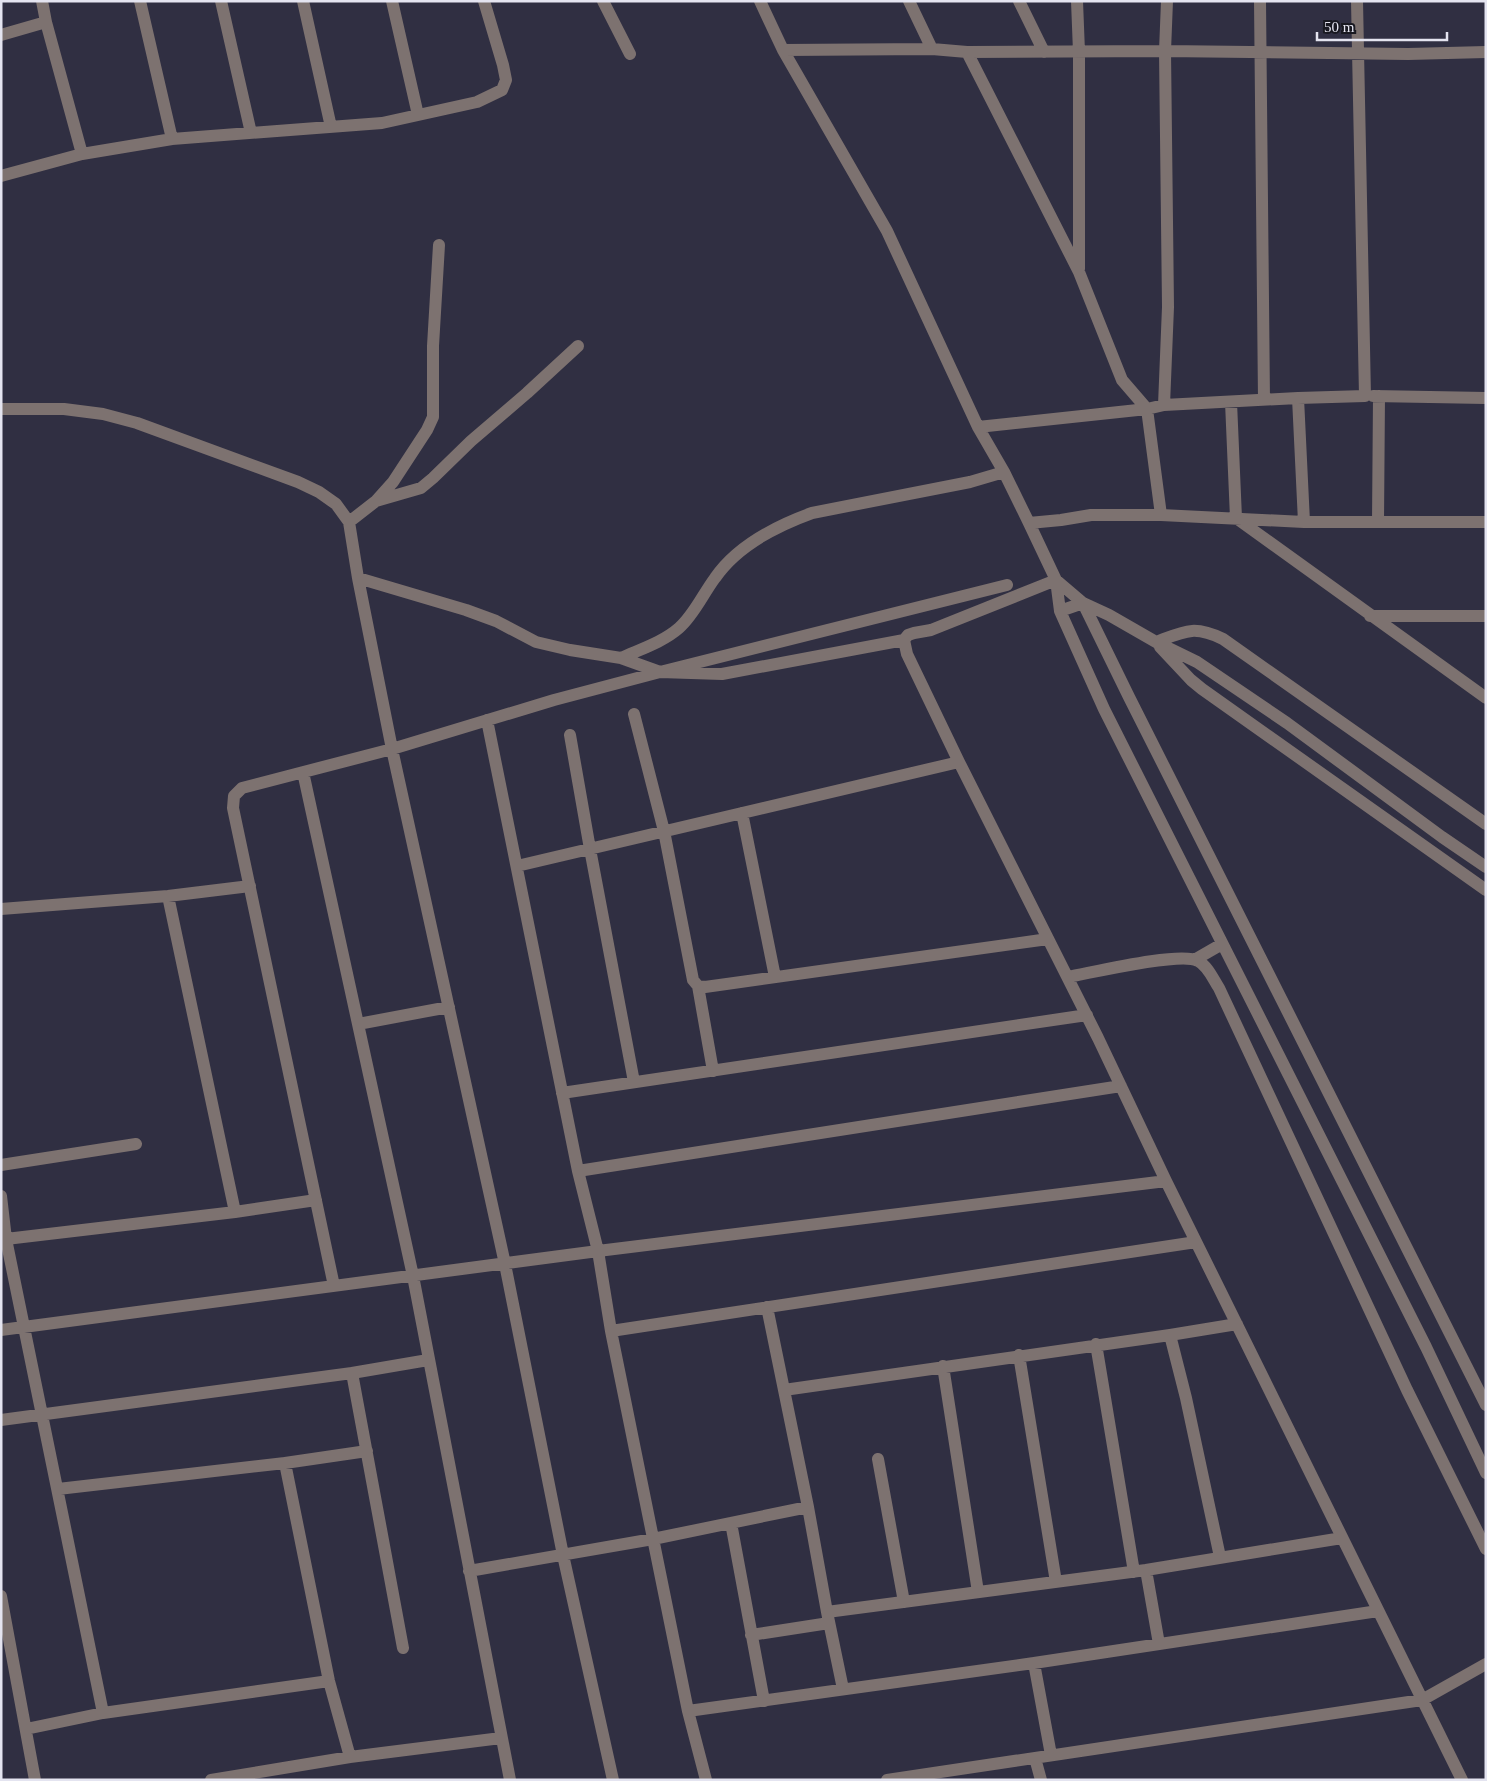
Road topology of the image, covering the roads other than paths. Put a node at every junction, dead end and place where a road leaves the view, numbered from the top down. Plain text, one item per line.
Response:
1 (42, 1) edge
2 (140, 1) edge
3 (221, 1) edge
4 (303, 1) edge
5 (392, 1) edge
6 (484, 1) edge
7 (603, 1) edge
8 (760, 1) edge
9 (909, 1) edge
10 (1019, 1) edge
11 (1077, 1) edge
12 (1167, 1) edge
13 (1260, 1) edge
14 (1357, 1) edge
15 (46, 22) junction
16 (1, 35) edge
17 (932, 49) junction
18 (783, 50) junction
19 (1166, 51) junction
20 (967, 52) junction
21 (1044, 52) junction
22 (1079, 52) junction
23 (1261, 52) junction
24 (1486, 52) edge
25 (1358, 53) junction
26 (630, 54) dead end
27 (418, 115) junction
28 (331, 127) junction
29 (251, 133) junction
30 (172, 139) junction
31 (82, 154) junction
32 (1, 176) edge
33 (439, 245) dead end
34 (1079, 272) junction
35 (578, 346) dead end
36 (1365, 396) junction
37 (1379, 396) junction
38 (1298, 398) junction
39 (1486, 398) edge
40 (1264, 400) junction
41 (1231, 402) junction
42 (1164, 405) junction
43 (1, 409) edge
44 (1147, 409) junction
45 (978, 427) junction
46 (1004, 472) junction
47 (376, 500) junction
48 (1161, 515) junction
49 (1236, 518) junction
50 (349, 522) junction
51 (1304, 522) junction
52 (1378, 522) junction
53 (1486, 522) edge
54 (1030, 523) junction
55 (358, 578) junction
56 (1056, 580) junction
57 (1007, 585) dead end
58 (1084, 603) junction
59 (1060, 611) junction
60 (1370, 616) junction
61 (1486, 616) edge
62 (904, 640) junction
63 (1156, 642) junction
64 (621, 658) junction
65 (660, 672) junction
66 (1486, 698) edge
67 (634, 714) dead end
68 (487, 720) junction
69 (570, 735) dead end
70 (392, 749) junction
71 (959, 762) junction
72 (303, 772) junction
73 (742, 813) junction
74 (1486, 824) edge
75 (664, 831) junction
76 (590, 849) junction
77 (516, 866) junction
78 (1486, 867) edge
79 (250, 886) junction
80 (1486, 890) edge
81 (168, 896) junction
82 (1, 909) edge
83 (1048, 938) junction
84 (1222, 944) junction
85 (1196, 959) junction
86 (776, 977) junction
87 (1068, 977) junction
88 (698, 986) junction
89 (449, 1007) junction
90 (1087, 1015) junction
91 (358, 1024) junction
92 (713, 1071) junction
93 (634, 1082) junction
94 (1121, 1086) junction
95 (562, 1093) junction
96 (136, 1144) dead end
97 (1, 1165) edge
98 (578, 1171) junction
99 (1166, 1181) junction
100 (1, 1196) edge
101 (316, 1200) junction
102 (235, 1212) junction
103 (6, 1239) junction
104 (1196, 1242) junction
105 (598, 1251) junction
106 (505, 1264) junction
107 (413, 1276) junction
108 (334, 1286) junction
109 (767, 1307) junction
110 (1236, 1324) junction
111 (25, 1326) junction
112 (1, 1330) edge
113 (611, 1331) junction
114 (1170, 1335) junction
115 (1096, 1344) junction
116 (1019, 1355) junction
117 (428, 1360) junction
118 (943, 1366) junction
119 (352, 1373) junction
120 (784, 1390) junction
121 (1486, 1405) edge
122 (43, 1414) junction
123 (1, 1420) edge
124 (367, 1451) junction
125 (878, 1459) dead end
126 (285, 1463) junction
127 (1486, 1473) edge
128 (58, 1489) junction
129 (808, 1507) junction
130 (731, 1523) junction
131 (1342, 1538) junction
132 (653, 1539) junction
133 (1486, 1549) edge
134 (563, 1555) junction
135 (1220, 1557) junction
136 (469, 1570) junction
137 (1140, 1571) junction
138 (1056, 1582) junction
139 (978, 1592) junction
140 (1, 1596) edge
141 (904, 1602) junction
142 (1378, 1611) junction
143 (828, 1617) junction
144 (751, 1635) junction
145 (1160, 1644) junction
146 (403, 1648) dead end
147 (1034, 1663) junction
148 (1486, 1664) edge
149 (329, 1681) junction
150 (844, 1689) junction
151 (1422, 1700) junction
152 (764, 1701) junction
153 (688, 1711) junction
154 (103, 1713) junction
155 (26, 1729) junction
156 (501, 1738) junction
157 (1051, 1755) junction
158 (350, 1757) junction
159 (1035, 1758) junction
160 (257, 1776) edge
161 (35, 1780) edge
162 (211, 1780) edge
163 (510, 1780) edge
164 (613, 1780) edge
165 (706, 1780) edge
166 (887, 1780) edge
167 (1041, 1780) edge
168 (1462, 1780) edge

1 - 15 street
2 - 30 street
3 - 29 street
4 - 28 street
5 - 27 street
6 - 27 street
7 - 26 street
8 - 18 street
9 - 17 street
10 - 21 street
11 - 22 street
12 - 19 street
13 - 23 street
14 - 25 street
15 - 16 street
15 - 31 street
17 - 18 street
17 - 20 street
18 - 45 street
19 - 22 street
19 - 23 street
19 - 42 street
20 - 21 street
20 - 34 street
21 - 22 street
22 - 34 street
23 - 25 street
23 - 40 street
24 - 25 street
25 - 36 street
27 - 28 street
28 - 29 street
29 - 30 street
30 - 31 street
31 - 32 street
33 - 47 street
34 - 44 street
35 - 47 street
36 - 37 street
36 - 38 street
37 - 39 street
37 - 52 street
38 - 40 street
38 - 51 street
40 - 41 street
41 - 42 street
41 - 49 street
42 - 44 street
43 - 50 street
44 - 45 street
44 - 48 street
45 - 46 street
46 - 54 street
46 - 64 street
47 - 50 street
48 - 49 street
48 - 54 street
49 - 51 street
49 - 60 street
50 - 55 street
51 - 52 street
52 - 53 street
54 - 56 street
55 - 64 street
55 - 70 street
56 - 58 street
56 - 59 street
56 - 62 street
57 - 65 street
58 - 59 street
58 - 63 street
58 - 121 street
59 - 84 street
60 - 61 street
60 - 66 street
62 - 65 street
62 - 71 street
63 - 74 street
63 - 78 street
63 - 80 street
64 - 65 street
65 - 68 street
67 - 75 street
68 - 70 street
68 - 77 street
69 - 76 street
70 - 72 street
70 - 89 street
71 - 73 street
71 - 83 street
72 - 79 street
72 - 91 street
73 - 75 street
73 - 86 street
75 - 76 street
75 - 88 street
76 - 77 street
76 - 93 street
77 - 95 street
79 - 81 street
79 - 101 street
81 - 82 street
81 - 102 street
83 - 86 street
83 - 87 street
84 - 85 street
84 - 127 street
85 - 87 street
85 - 133 street
86 - 88 street
87 - 90 street
88 - 92 street
89 - 91 street
89 - 106 street
90 - 92 street
90 - 94 street
91 - 107 street
92 - 93 street
93 - 95 street
94 - 98 street
94 - 99 street
95 - 98 street
96 - 97 street
98 - 105 street
99 - 104 street
99 - 105 street
100 - 103 street
101 - 102 street
101 - 108 street
102 - 103 street
103 - 111 street
104 - 109 street
104 - 110 street
105 - 106 street
105 - 113 street
106 - 107 street
106 - 134 street
107 - 108 street
107 - 117 street
108 - 111 street
109 - 113 street
109 - 120 street
110 - 114 street
110 - 131 street
111 - 112 street
111 - 122 street
113 - 132 street
114 - 115 street
114 - 135 street
115 - 116 street
115 - 137 street
116 - 118 street
116 - 138 street
117 - 119 street
117 - 136 street
118 - 120 street
118 - 139 street
119 - 122 street
119 - 124 street
120 - 129 street
122 - 123 street
122 - 128 street
124 - 126 street
124 - 146 street
125 - 141 street
126 - 128 street
126 - 149 street
128 - 154 street
129 - 130 street
129 - 143 street
130 - 132 street
130 - 144 street
131 - 135 street
131 - 142 street
132 - 134 street
132 - 153 street
134 - 136 street
134 - 164 street
135 - 137 street
136 - 156 street
137 - 138 street
137 - 145 street
138 - 139 street
139 - 141 street
140 - 155 street
141 - 143 street
142 - 145 street
142 - 151 street
143 - 144 street
143 - 150 street
144 - 152 street
145 - 147 street
147 - 150 street
147 - 157 street
148 - 151 street
149 - 154 street
149 - 158 street
150 - 152 street
151 - 157 street
151 - 168 street
152 - 153 street
153 - 165 street
154 - 155 street
155 - 161 street
156 - 158 street
156 - 163 street
157 - 159 street
158 - 160 street
159 - 166 street
159 - 167 street
160 - 162 street

